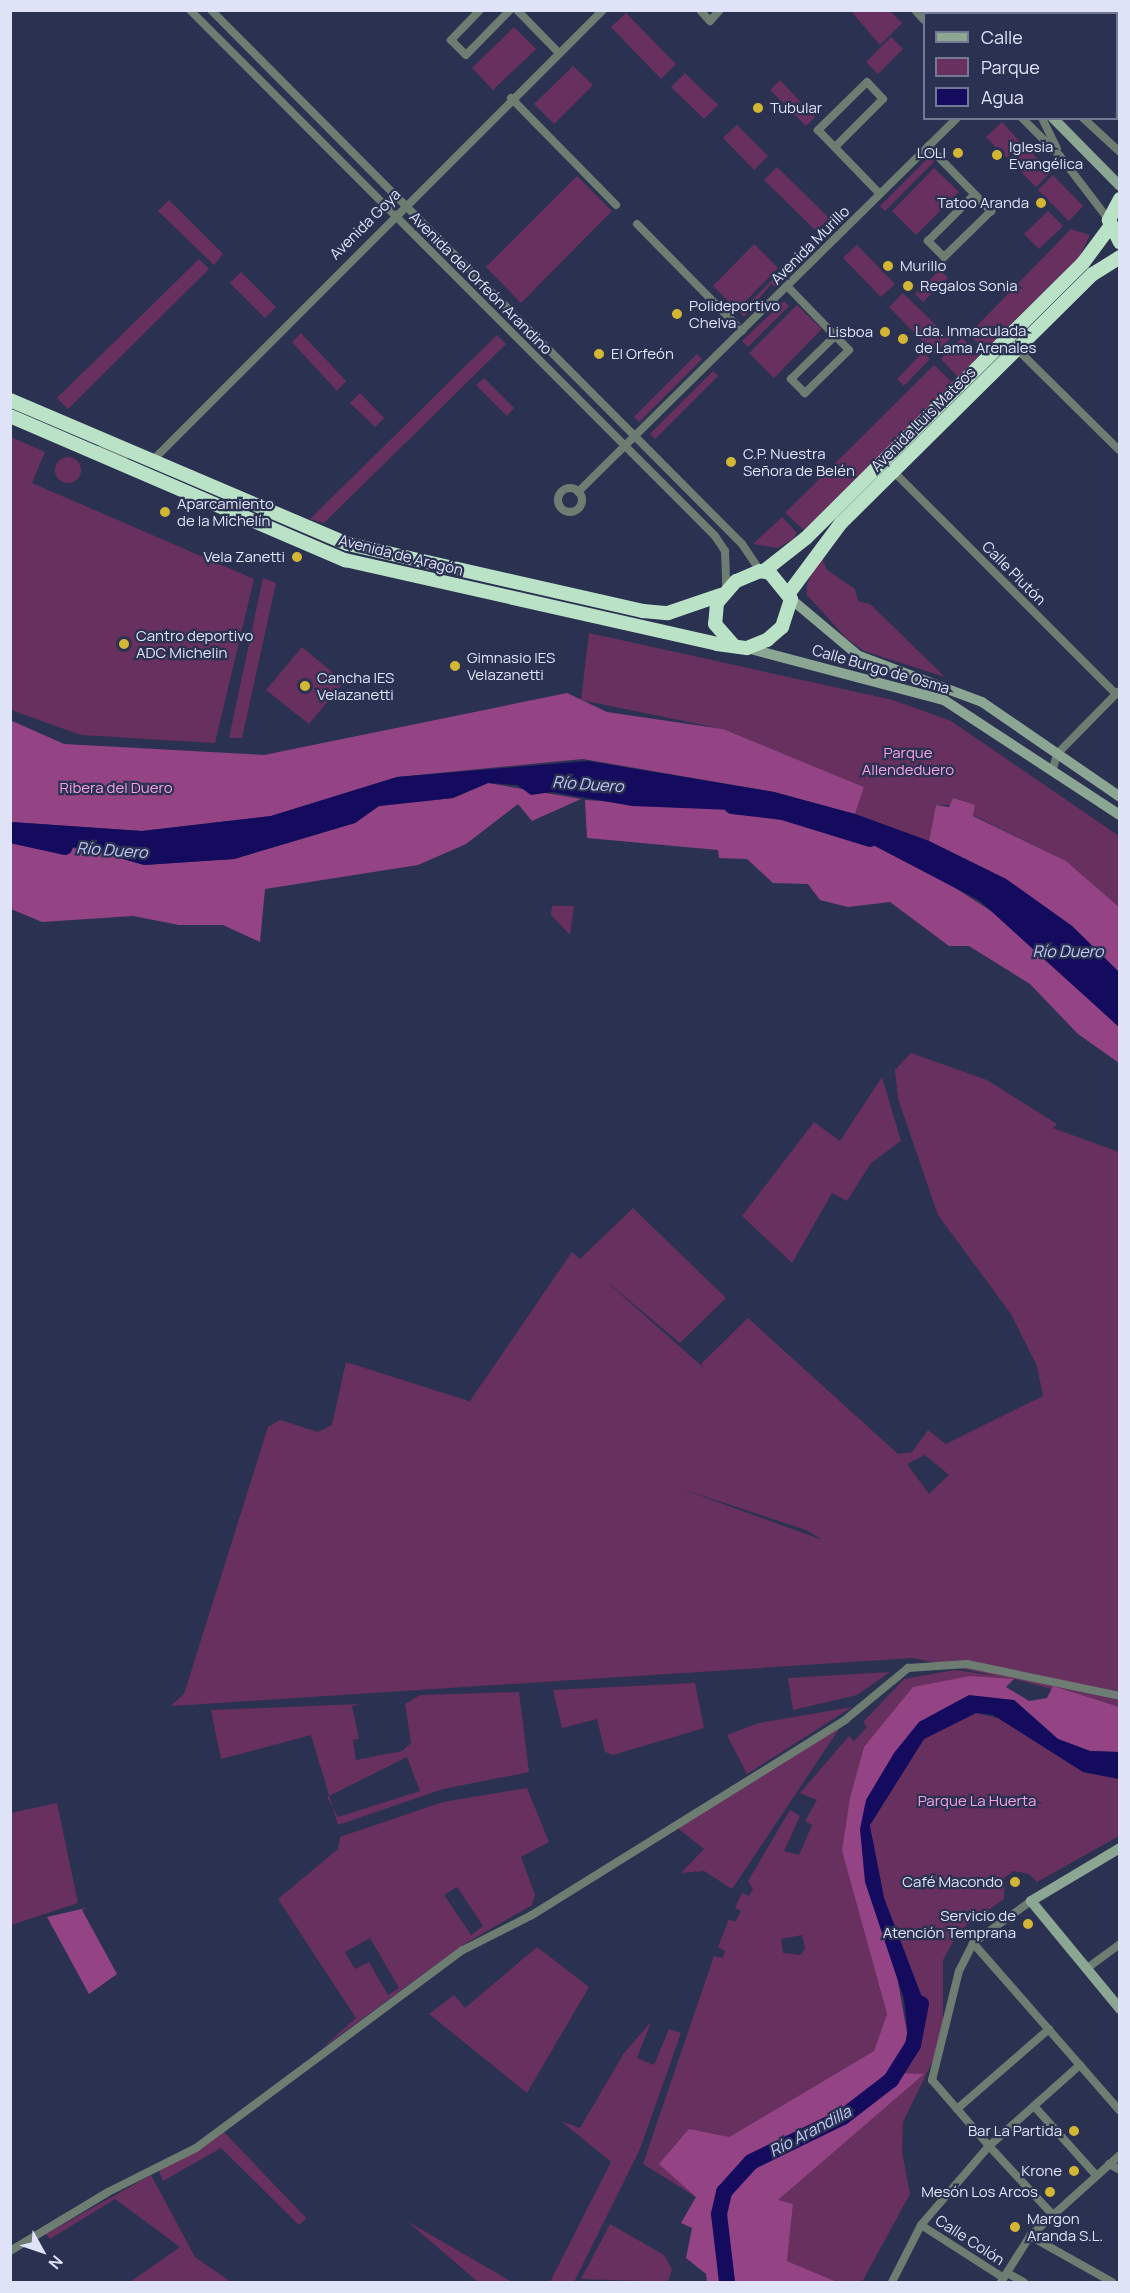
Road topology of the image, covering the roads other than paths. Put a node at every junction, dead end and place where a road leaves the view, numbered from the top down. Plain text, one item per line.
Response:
1 (190, 10) edge
2 (211, 10) edge
3 (480, 10) edge
4 (510, 10) edge
5 (517, 10) edge
6 (603, 10) edge
7 (700, 10) edge
8 (720, 10) edge
9 (558, 52) junction
10 (511, 98) junction
11 (955, 120) edge
12 (1024, 120) edge
13 (1043, 120) edge
14 (1055, 120) edge
15 (1085, 120) edge
16 (928, 146) junction
17 (835, 147) junction
18 (1118, 149) edge
19 (1060, 156) junction
20 (1119, 186) edge
21 (880, 194) junction
22 (975, 194) junction
23 (1119, 199) edge
24 (405, 203) junction
25 (616, 205) dead end
26 (394, 214) junction
27 (637, 224) dead end
28 (1109, 224) junction
29 (1119, 243) edge
30 (1119, 257) edge
31 (787, 286) junction
32 (742, 331) junction
33 (835, 336) junction
34 (1017, 349) junction
35 (10, 400) edge
36 (10, 416) edge
37 (636, 436) junction
38 (625, 447) junction
39 (1119, 451) edge
40 (96, 453) junction
41 (151, 461) junction
42 (893, 471) junction
43 (578, 492) dead end
44 (762, 571) junction
45 (792, 591) junction
46 (724, 592) junction
47 (814, 617) junction
48 (741, 647) junction
49 (1118, 693) edge
50 (1057, 754) junction
51 (1053, 769) junction
52 (1119, 797) edge
53 (1119, 815) edge
54 (1119, 1696) edge
55 (1119, 1848) edge
56 (1031, 1901) junction
57 (973, 1943) junction
58 (1119, 1944) edge
59 (1086, 1969) junction
60 (1119, 2009) edge
61 (1050, 2031) junction
62 (1080, 2065) junction
63 (1034, 2106) junction
64 (958, 2110) junction
65 (1119, 2111) edge
66 (989, 2146) junction
67 (1119, 2155) edge
68 (1109, 2164) junction
69 (1119, 2170) edge
70 (1096, 2175) junction
71 (1052, 2214) junction
72 (921, 2225) junction
73 (1030, 2236) junction
74 (10, 2251) edge
75 (1004, 2278) edge
76 (895, 2281) edge
77 (1109, 2282) edge
78 (1024, 2283) edge

1 - 26 street, Avenida del Orfeón Arandino
2 - 24 street, Avenida del Orfeón Arandino
3 - 4 street
5 - 9 street
6 - 9 street, Avenida Goya
7 - 8 street
9 - 10 street, Avenida Goya
10 - 24 street, Avenida Goya
10 - 25 street
11 - 16 street, Avenida Murillo
12 - 19 street
13 - 19 street
14 - 20 street
15 - 18 street
16 - 21 street, Avenida Murillo
16 - 22 street
17 - 17 street
17 - 21 street
19 - 28 street
21 - 31 street, Avenida Murillo
22 - 22 street
23 - 28 highway, Avenida Luis Mateos
24 - 26 street, Avenida Goya
24 - 37 street, Avenida del Orfeón Arandino
26 - 38 street, Avenida del Orfeón Arandino
26 - 41 street, Avenida Goya
27 - 32 street
28 - 29 highway
28 - 44 highway, Avenida Luis Mateos
30 - 34 highway, Avenida Luis Mateos
31 - 32 street, Avenida Murillo
31 - 33 street
32 - 37 street, Avenida Murillo
33 - 33 street
34 - 39 street
34 - 42 highway, Avenida Luis Mateos
35 - 41 highway, Avenida de Aragón
36 - 40 highway, Avenida de Aragón
37 - 38 street, Avenida Murillo
37 - 44 street, Avenida del Orfeón Arandino
38 - 43 street, Avenida Murillo
38 - 46 street, Avenida del Orfeón Arandino
40 - 41 street
40 - 48 highway, Avenida de Aragón
41 - 46 highway, Avenida de Aragón
42 - 45 highway, Avenida Luis Mateos
42 - 49 street, Calle Plutón
44 - 45 highway
44 - 46 highway
45 - 47 street, Calle Burgo de Osma
45 - 47 street, Calle Burgo de Osma
45 - 48 highway
46 - 48 highway
47 - 50 street, Calle Burgo de Osma
48 - 51 street, Calle Burgo de Osma
49 - 50 street
50 - 51 street
50 - 52 street, Calle Burgo de Osma
51 - 53 street, Calle Burgo de Osma
54 - 74 street
55 - 56 street
56 - 57 street
56 - 59 street
57 - 61 street
57 - 64 street
58 - 59 street
59 - 60 street
61 - 62 street
61 - 64 street
62 - 63 street
62 - 65 street
63 - 66 street
63 - 70 street
64 - 66 street
66 - 71 street
66 - 72 street
67 - 68 street
68 - 69 street
68 - 70 street
70 - 71 street
71 - 73 street
72 - 75 street, Calle Colón
72 - 76 street
73 - 75 street
73 - 77 street
75 - 78 street, Calle Colón

